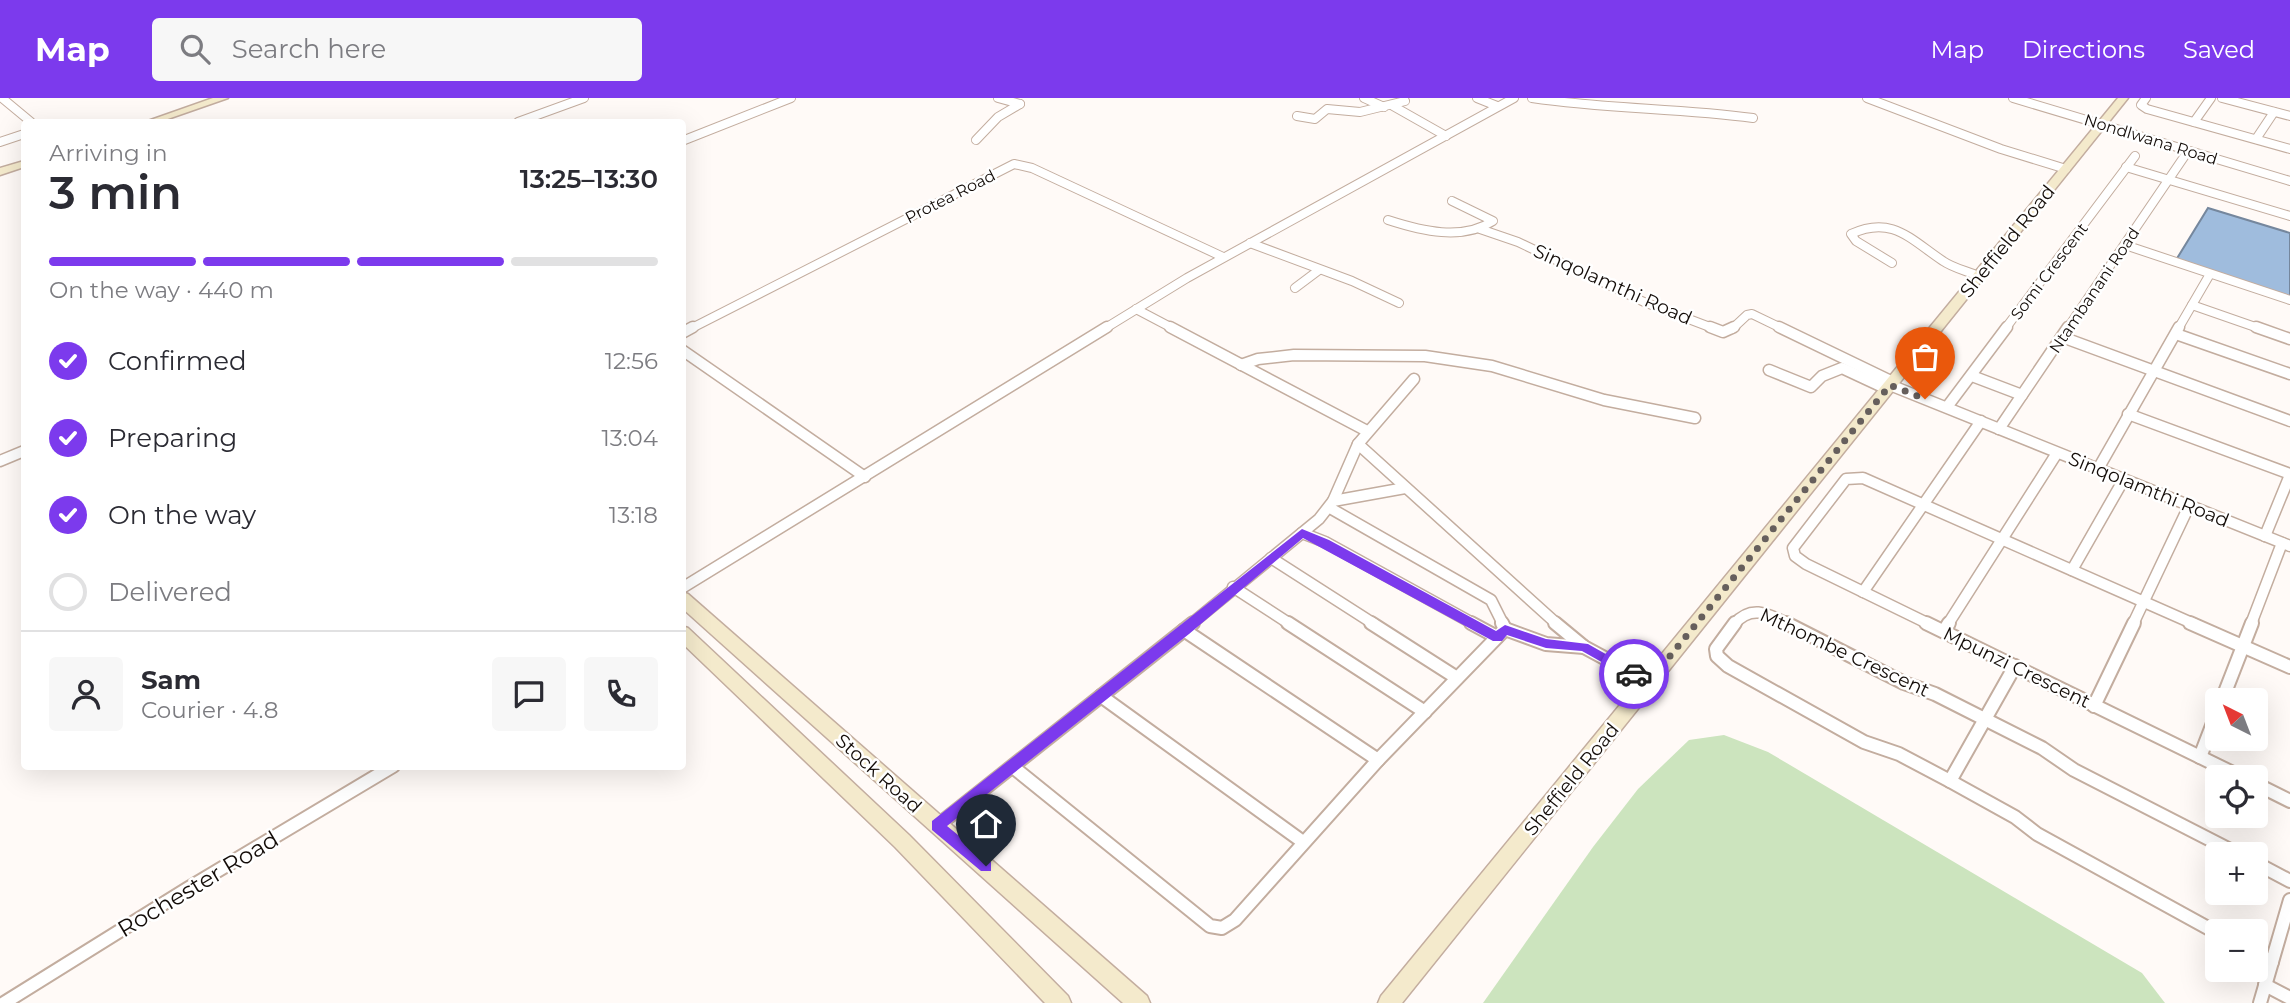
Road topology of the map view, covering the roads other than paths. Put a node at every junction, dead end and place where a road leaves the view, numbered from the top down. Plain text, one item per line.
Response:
1 (2, 98) edge
2 (223, 98) edge
3 (584, 98) edge
4 (770, 98) edge
5 (791, 98) edge
6 (998, 98) edge
7 (1364, 98) edge
8 (1477, 98) edge
9 (1514, 98) edge
10 (1532, 98) edge
11 (1867, 98) edge
12 (2013, 98) edge
13 (2123, 98) edge
14 (2146, 98) edge
15 (2211, 98) edge
16 (2222, 98) edge
17 (779, 101) junction
18 (1405, 101) dead end
19 (1393, 106) junction
20 (1384, 107) junction
21 (1497, 107) junction
22 (2274, 112) junction
23 (1297, 116) dead end
24 (2290, 116) edge
25 (1753, 118) dead end
26 (27, 119) edge
27 (159, 119) edge
28 (526, 119) edge
29 (2194, 122) junction
30 (2101, 125) junction
31 (21, 135) edge
32 (1446, 136) junction
33 (686, 139) edge
34 (2256, 139) junction
35 (976, 140) dead end
36 (0, 142) edge
37 (2290, 149) edge
38 (2189, 151) junction
39 (2135, 156) dead end
40 (21, 165) edge
41 (2126, 167) junction
42 (2066, 169) junction
43 (0, 172) edge
44 (2169, 180) junction
45 (2290, 181) edge
46 (1452, 201) dead end
47 (2290, 216) edge
48 (1388, 220) dead end
49 (1480, 229) junction
50 (1250, 243) junction
51 (2125, 246) junction
52 (1223, 257) junction
53 (1892, 263) dead end
54 (1319, 270) junction
55 (2210, 274) junction
56 (1978, 276) junction
57 (1295, 288) dead end
58 (2290, 300) edge
59 (1399, 303) dead end
60 (2192, 305) junction
61 (1136, 309) junction
62 (686, 331) edge
63 (2176, 334) junction
64 (2062, 337) junction
65 (2290, 339) edge
66 (686, 353) edge
67 (1241, 365) junction
68 (1769, 370) dead end
69 (2153, 370) junction
70 (2290, 374) edge
71 (1972, 376) junction
72 (1414, 379) dead end
73 (1890, 385) junction
74 (2022, 395) junction
75 (1947, 407) junction
76 (2128, 414) junction
77 (1695, 418) dead end
78 (1980, 421) junction
79 (2290, 421) edge
80 (1999, 429) junction
81 (1367, 431) junction
82 (1358, 444) junction
83 (21, 452) edge
84 (2057, 453) junction
85 (0, 461) edge
86 (2098, 469) junction
87 (2290, 475) edge
88 (865, 477) junction
89 (2123, 479) junction
90 (1405, 488) junction
91 (1332, 505) junction
92 (1924, 505) junction
93 (2189, 506) junction
94 (1302, 533) junction
95 (2265, 536) junction
96 (2001, 538) junction
97 (2286, 545) edge
98 (1271, 558) junction
99 (2072, 570) junction
100 (1511, 585) junction
101 (686, 586) edge
102 (1233, 587) junction
103 (1863, 592) junction
104 (1491, 600) junction
105 (686, 602) edge
106 (2143, 602) junction
107 (1184, 630) junction
108 (1944, 631) junction
109 (1501, 633) junction
110 (686, 636) edge
111 (1584, 647) junction
112 (2243, 647) junction
113 (2015, 666) junction
114 (2290, 667) edge
115 (1457, 678) junction
116 (1649, 682) junction
117 (2227, 688) edge
118 (1101, 696) junction
119 (2094, 706) junction
120 (1425, 712) junction
121 (1985, 719) junction
122 (2205, 744) edge
123 (2200, 757) junction
124 (1378, 760) junction
125 (2216, 765) edge
126 (1013, 766) junction
127 (386, 770) edge
128 (1950, 781) junction
129 (2268, 790) edge
130 (2290, 800) edge
131 (937, 826) junction
132 (1303, 842) junction
133 (2215, 842) edge
134 (2268, 869) edge
135 (2290, 881) edge
136 (2289, 910) edge
137 (2205, 926) edge
138 (2268, 960) edge
139 (2272, 962) junction
140 (2265, 985) junction
141 (2290, 998) edge
142 (5, 1003) edge
143 (1060, 1003) edge
144 (1139, 1003) edge
145 (1389, 1003) edge
146 (2260, 1003) edge

1 - 26 street
2 - 27 street
3 - 28 street
4 - 17 street
5 - 17 street
6 - 35 street
7 - 20 street
8 - 21 street
9 - 21 street
10 - 25 street
11 - 42 street
12 - 30 street, Nondlwana Road
13 - 30 street, Sheffield Road
14 - 29 street
15 - 29 street
16 - 22 street
17 - 33 street
18 - 19 street
19 - 20 street
19 - 32 street
20 - 23 street
21 - 32 street
22 - 24 street
22 - 34 street
29 - 34 street
30 - 38 street, Nondlwana Road
30 - 42 street, Sheffield Road
31 - 36 street
32 - 50 street
34 - 37 street
38 - 44 street, Ntambanani Road
38 - 45 street, Nondlwana Road
39 - 41 street, Somi Crescent
40 - 43 street
41 - 44 street
41 - 71 street, Somi Crescent
42 - 56 street, Sheffield Road
44 - 47 street
44 - 51 street, Ntambanani Road
46 - 49 street
48 - 49 street, Sinqolamthi Road
49 - 73 street, Sinqolamthi Road
50 - 52 street
50 - 54 street
51 - 55 street
51 - 64 street, Ntambanani Road
52 - 61 street
52 - 62 street, Protea Road
53 - 56 street
54 - 57 street
54 - 59 street
55 - 58 street
55 - 60 street
56 - 73 street, Sheffield Road
60 - 63 street
60 - 65 street
61 - 67 street
61 - 88 street
63 - 69 street
63 - 70 street
64 - 69 street
64 - 74 street, Ntambanani Road
66 - 88 street
67 - 77 street
67 - 81 street
68 - 73 street
69 - 76 street
69 - 79 street
71 - 74 street
71 - 75 street, Somi Crescent
72 - 81 street
73 - 75 street, Sinqolamthi Road
73 - 116 street, Sheffield Road
74 - 80 street, Ntambanani Road
75 - 78 street, Sinqolamthi Road
76 - 86 street
76 - 87 street
78 - 80 street, Sinqolamthi Road
78 - 92 street
80 - 84 street, Sinqolamthi Road
81 - 82 street
82 - 90 street
82 - 91 street
83 - 85 street
84 - 86 street, Sinqolamthi Road
84 - 96 street
86 - 89 street, Sinqolamthi Road
87 - 95 street
88 - 101 street
89 - 93 street, Sinqolamthi Road
89 - 99 street
90 - 91 street
90 - 100 street
91 - 94 street
91 - 104 street
92 - 96 street
92 - 103 street
92 - 103 street, Mpunzi Crescent
93 - 95 street, Sinqolamthi Road
93 - 106 street
94 - 98 street
94 - 109 street
95 - 97 street, Sinqolamthi Road
96 - 99 street
96 - 108 street
97 - 112 street
98 - 102 street
98 - 115 street
99 - 106 street
100 - 104 street
100 - 111 street
102 - 107 street
102 - 120 street
103 - 108 street, Mpunzi Crescent
104 - 109 street
105 - 131 street, Stock Road
106 - 112 street
106 - 119 street
107 - 118 street
107 - 124 street
108 - 113 street, Mpunzi Crescent
109 - 111 street
109 - 115 street
110 - 143 street, Stock Road
111 - 116 street
112 - 114 street
112 - 117 street
113 - 119 street, Mpunzi Crescent
113 - 121 street
115 - 120 street
116 - 145 street, Sheffield Road
118 - 126 street
118 - 132 street
119 - 123 street, Mpunzi Crescent
120 - 124 street
121 - 128 street
121 - 128 street, Mthombe Crescent
121 - 133 street, Mthombe Crescent
122 - 123 street
123 - 125 street, Mpunzi Crescent
124 - 132 street
126 - 131 street
126 - 132 street
127 - 142 street, Rochester Road
128 - 137 street, Mthombe Crescent
129 - 130 street
131 - 144 street, Stock Road
134 - 135 street
136 - 139 street
138 - 139 street
139 - 140 street
140 - 141 street
140 - 146 street

